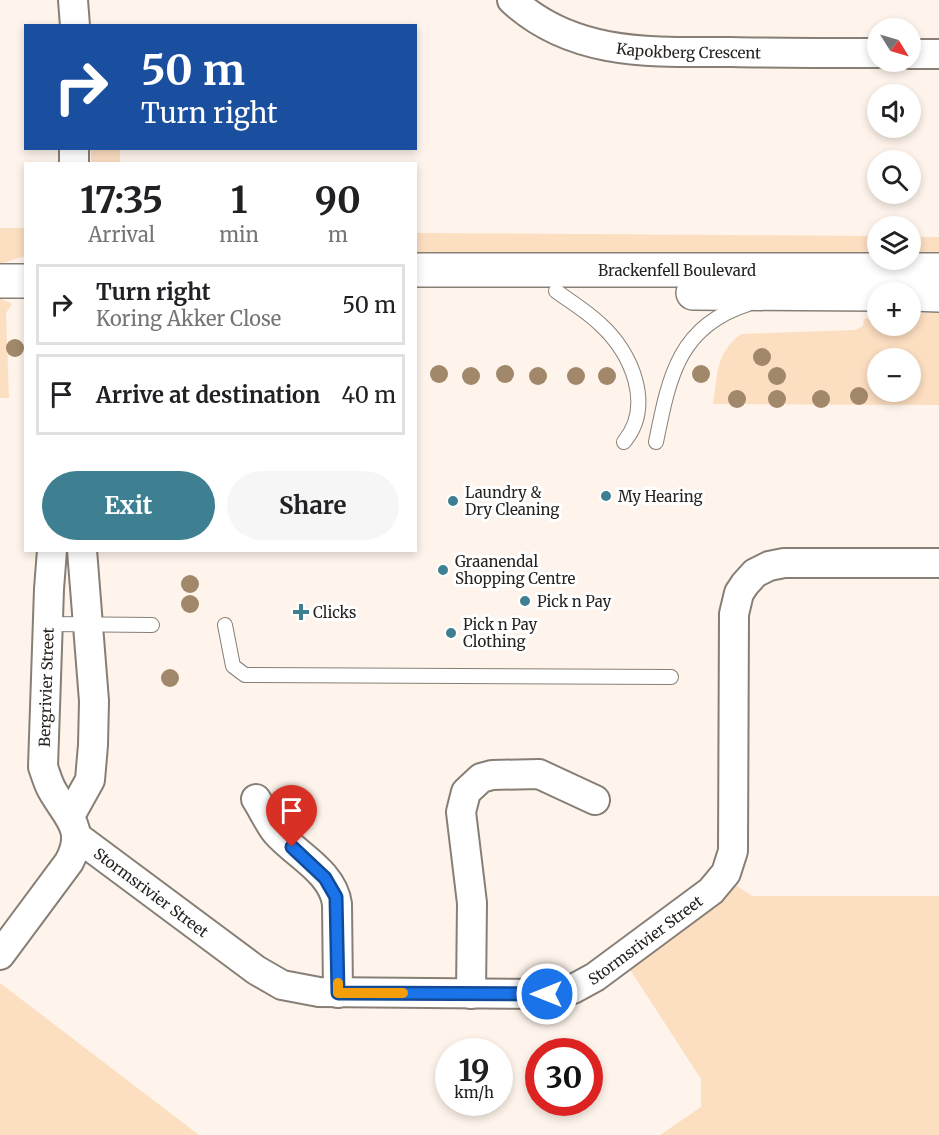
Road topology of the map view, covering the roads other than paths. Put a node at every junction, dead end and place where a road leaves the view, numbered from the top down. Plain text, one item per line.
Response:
1 (73, 0) edge
2 (512, 0) edge
3 (75, 24) edge
4 (867, 53) edge
5 (921, 54) edge
6 (939, 54) edge
7 (417, 270) edge
8 (939, 270) edge
9 (0, 281) edge
10 (24, 281) edge
11 (417, 291) edge
12 (556, 291) junction
13 (794, 294) junction
14 (867, 294) edge
15 (921, 294) edge
16 (939, 295) edge
17 (624, 441) dead end
18 (656, 442) dead end
19 (52, 552) edge
20 (82, 552) edge
21 (939, 563) edge
22 (48, 624) junction
23 (86, 624) junction
24 (152, 625) dead end
25 (225, 625) dead end
26 (671, 678) dead end
27 (256, 799) dead end
28 (595, 800) dead end
29 (73, 826) junction
30 (4, 941) edge
31 (338, 993) junction
32 (471, 994) junction

1 - 3 street
2 - 4 street, Kapokberg Crescent
5 - 6 street
7 - 8 street, Brackenfell Boulevard
9 - 10 street
11 - 12 street, Brackenfell Boulevard
12 - 13 street, Brackenfell Boulevard
12 - 17 lane
13 - 14 street, Brackenfell Boulevard
13 - 18 lane
15 - 16 street
19 - 22 street, Bergrivier Street
20 - 23 street
21 - 32 street, Stormsrivier Street
22 - 23 lane
22 - 29 street, Bergrivier Street
23 - 24 lane
23 - 29 street
25 - 26 lane
27 - 31 street
28 - 32 street
29 - 30 street
29 - 31 street, Stormsrivier Street
31 - 32 street, Stormsrivier Street

